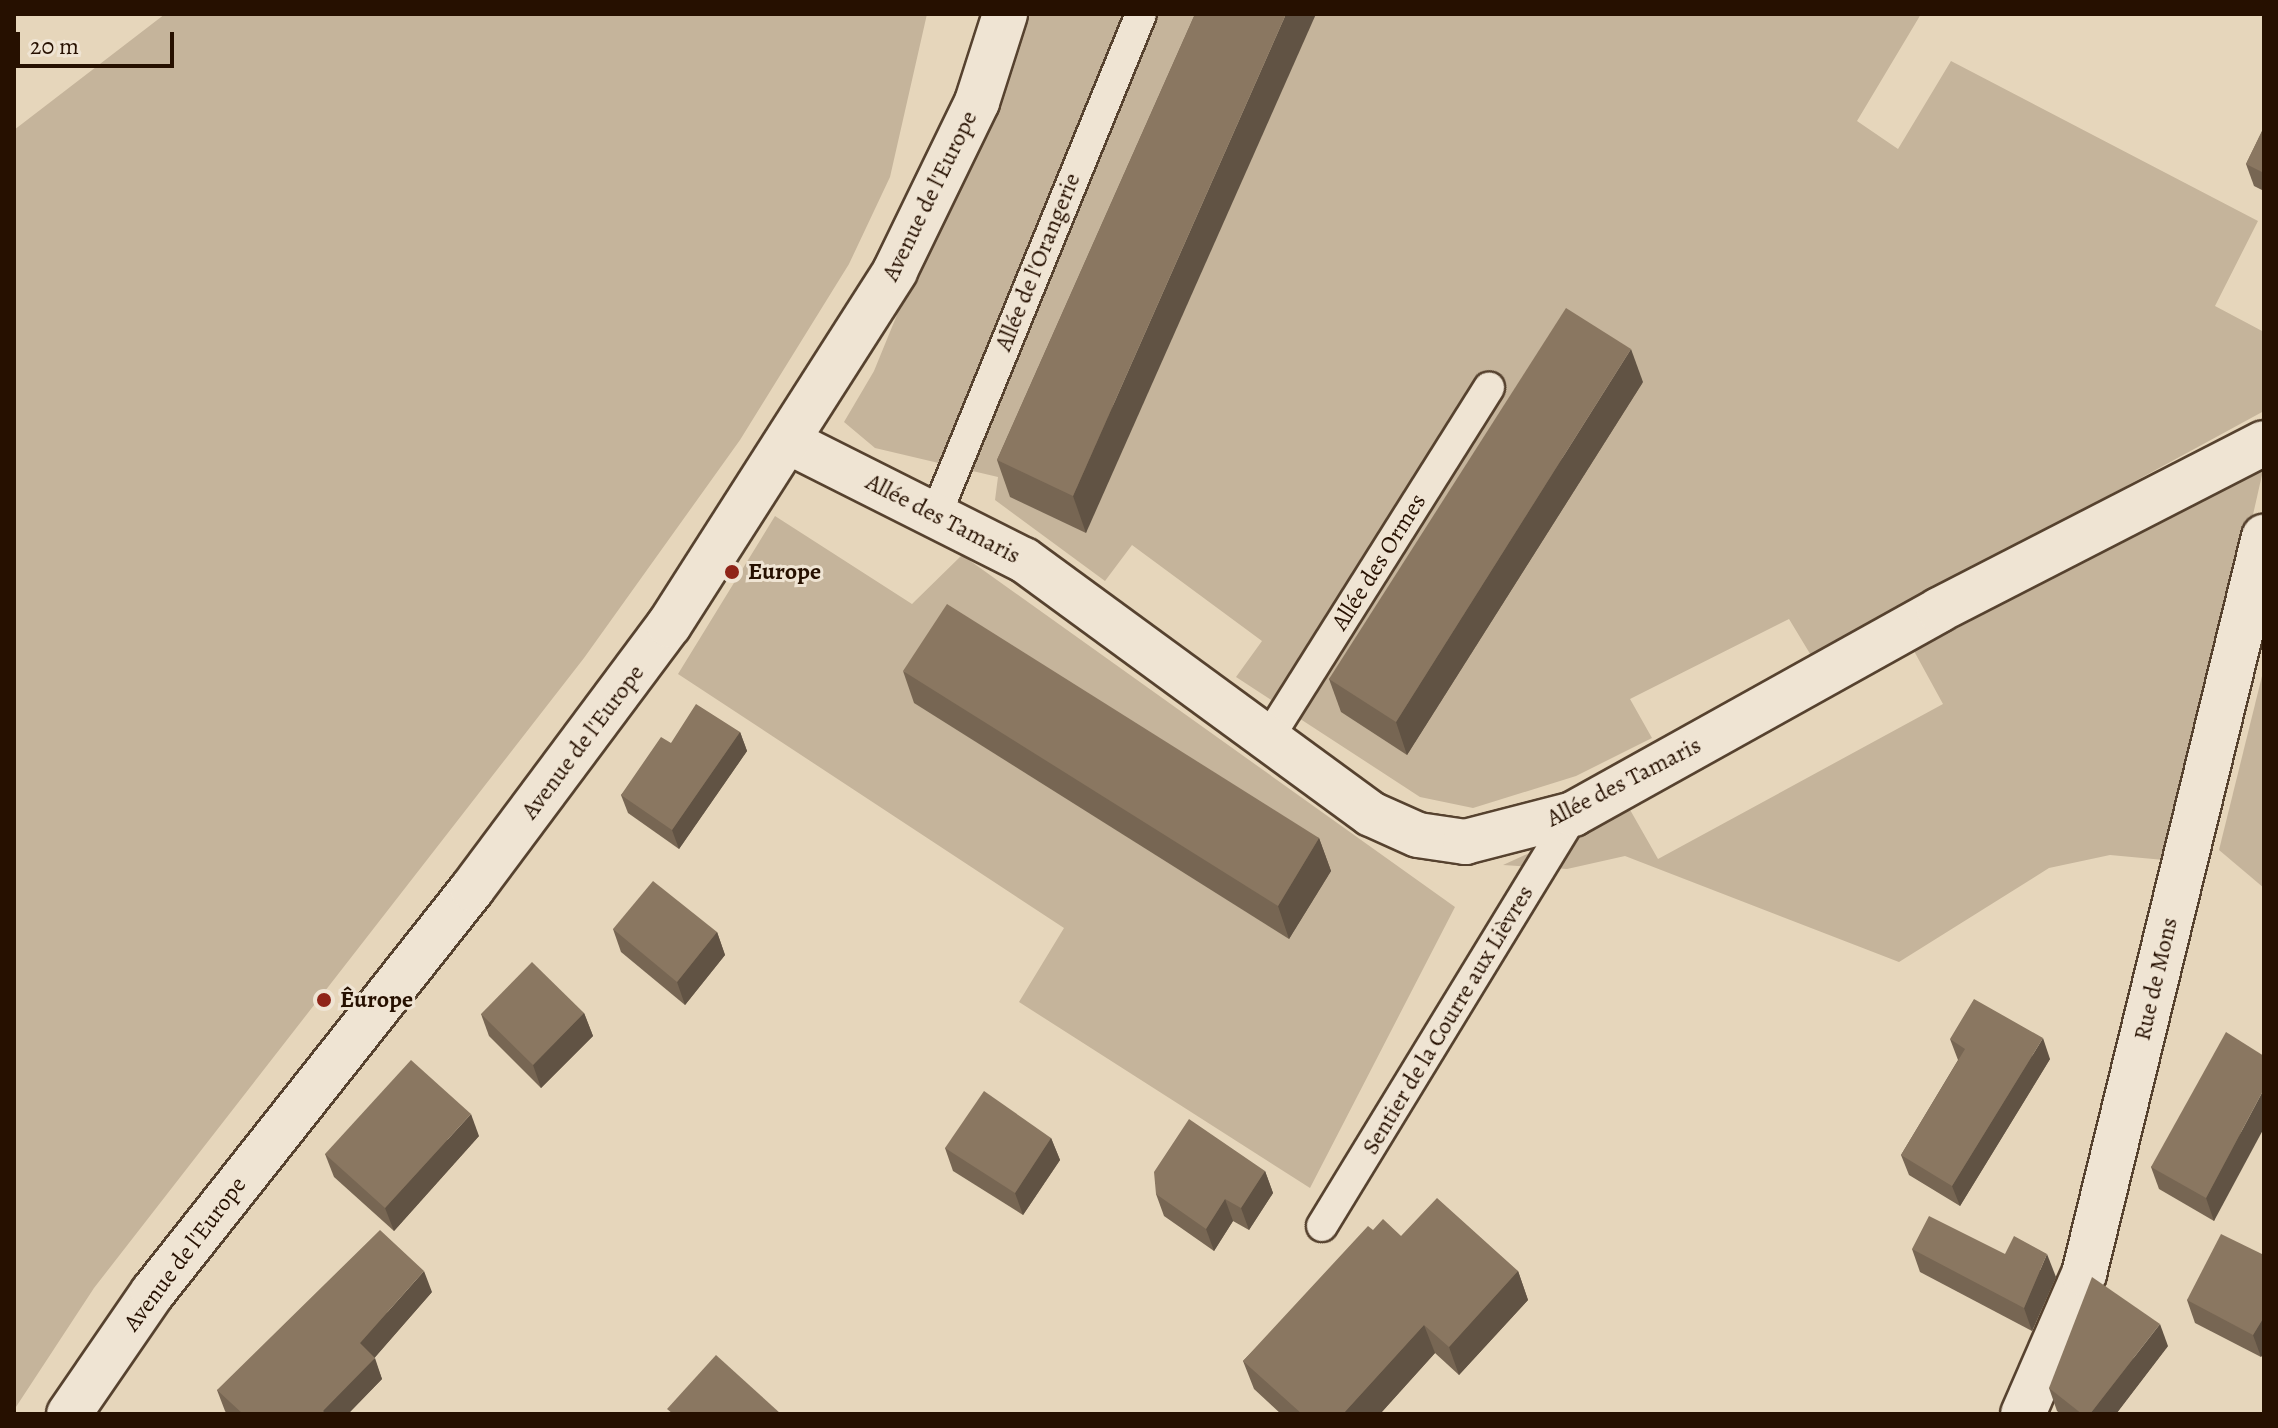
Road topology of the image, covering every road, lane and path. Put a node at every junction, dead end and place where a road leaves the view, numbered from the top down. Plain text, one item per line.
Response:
1 (1005, 14) edge
2 (1141, 14) edge
3 (1489, 388) dead end
4 (789, 442) junction
5 (2264, 443) edge
6 (937, 512) junction
7 (2264, 537) edge
8 (1269, 737) junction
9 (1573, 814) junction
10 (1322, 1226) dead end
11 (69, 1414) edge
12 (2023, 1414) edge

1 - 4 street, Avenue de l'Europe
2 - 6 lane, Allée de l'Orangerie
3 - 8 lane, Allée des Ormes
4 - 6 street, Allée des Tamaris
4 - 11 street, Avenue de l'Europe
5 - 9 street, Allée des Tamaris
6 - 8 street, Allée des Tamaris
7 - 12 street, Rue de Mons
8 - 9 street, Allée des Tamaris
9 - 10 lane, Sentier de la Courre aux Lièvres

